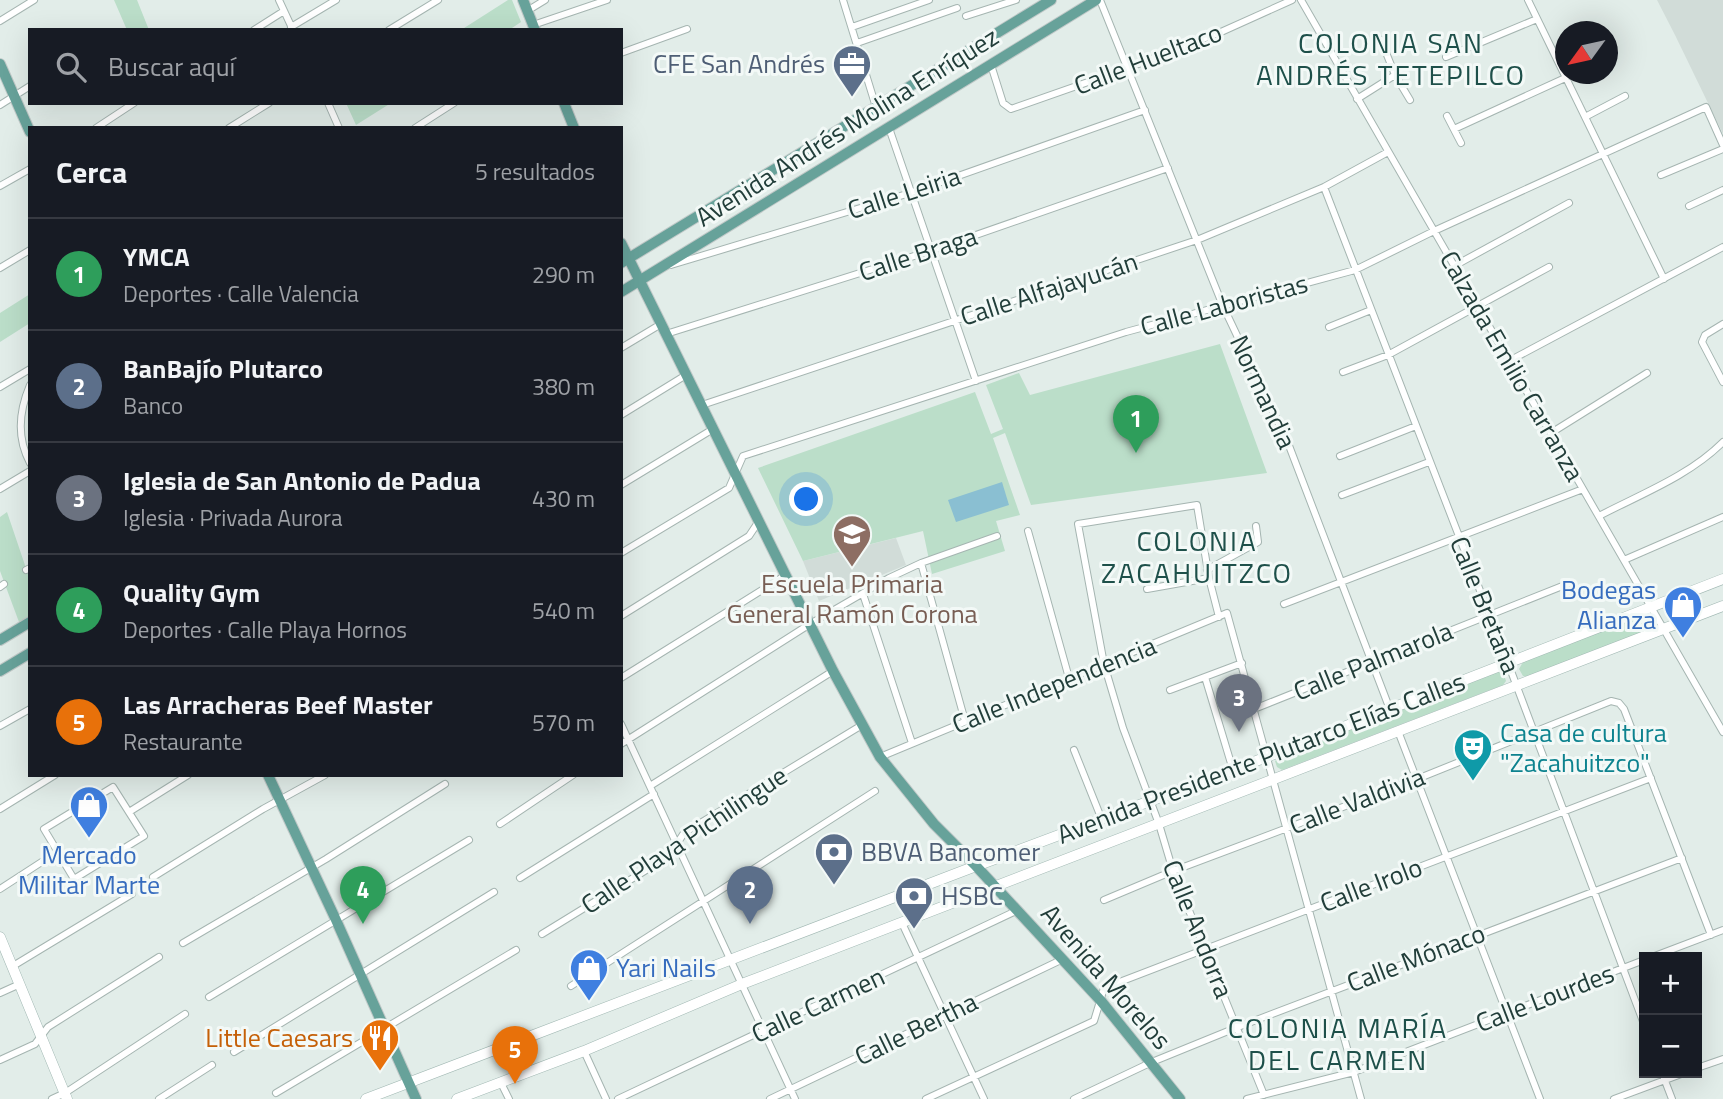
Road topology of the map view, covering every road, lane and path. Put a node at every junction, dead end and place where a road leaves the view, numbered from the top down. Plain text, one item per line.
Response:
1 (34, 0) edge
2 (278, 0) edge
3 (336, 0) edge
4 (438, 0) edge
5 (545, 0) edge
6 (607, 0) edge
7 (843, 0) edge
8 (929, 0) edge
9 (1016, 0) edge
10 (1051, 0) edge
11 (1098, 0) edge
12 (1292, 0) edge
13 (1301, 0) edge
14 (1528, 0) edge
15 (525, 5) edge
16 (957, 8) dead end
17 (284, 12) junction
18 (966, 16) dead end
19 (1537, 19) junction
20 (0, 21) edge
21 (534, 27) edge
22 (852, 27) junction
23 (257, 28) edge
24 (292, 28) edge
25 (392, 28) edge
26 (687, 29) dead end
27 (1381, 40) dead end
28 (857, 43) junction
29 (623, 51) edge
30 (1555, 56) edge
31 (1446, 57) dead end
32 (0, 64) edge
33 (991, 65) junction
34 (1128, 68) junction
35 (1395, 75) junction
36 (1555, 83) edge
37 (1569, 84) edge
38 (28, 87) edge
39 (16, 95) junction
40 (1625, 96) dead end
41 (1357, 99) junction
42 (1409, 100) dead end
43 (0, 105) edge
44 (131, 105) edge
45 (266, 105) edge
46 (329, 105) edge
47 (451, 105) edge
48 (565, 105) edge
49 (876, 107) junction
50 (1145, 110) junction
51 (1447, 116) dead end
52 (1585, 117) junction
53 (99, 126) edge
54 (232, 126) edge
55 (338, 126) edge
56 (418, 126) edge
57 (573, 126) edge
58 (28, 127) edge
59 (889, 128) junction
60 (1454, 130) junction
61 (1461, 143) dead end
62 (1723, 147) edge
63 (1388, 152) junction
64 (1603, 153) junction
65 (1168, 168) junction
66 (28, 170) edge
67 (1661, 175) dead end
68 (0, 186) edge
69 (1324, 187) junction
70 (1723, 190) edge
71 (910, 193) junction
72 (1569, 203) dead end
73 (1689, 206) dead end
74 (1434, 230) junction
75 (1197, 240) junction
76 (1723, 247) edge
77 (28, 251) edge
78 (930, 251) junction
79 (625, 261) edge
80 (1454, 266) junction
81 (1549, 267) dead end
82 (0, 268) edge
83 (660, 269) junction
84 (1355, 270) junction
85 (1664, 279) junction
86 (638, 282) junction
87 (623, 291) edge
88 (1223, 306) junction
89 (1478, 307) junction
90 (1371, 310) junction
91 (955, 320) junction
92 (1723, 324) edge
93 (1329, 327) dead end
94 (663, 329) junction
95 (623, 347) edge
96 (1388, 355) junction
97 (1509, 361) junction
98 (28, 370) edge
99 (1343, 372) dead end
100 (1647, 373) dead end
101 (686, 375) junction
102 (976, 381) junction
103 (1723, 382) edge
104 (0, 387) edge
105 (28, 389) edge
106 (702, 405) junction
107 (623, 414) edge
108 (1416, 426) junction
109 (713, 429) junction
110 (1551, 433) junction
111 (1723, 442) edge
112 (1340, 456) dead end
113 (28, 458) edge
114 (1429, 462) junction
115 (28, 472) edge
116 (735, 473) junction
117 (623, 484) edge
118 (0, 489) edge
119 (1583, 489) junction
120 (1342, 495) dead end
121 (1599, 516) junction
122 (1723, 517) edge
123 (759, 522) junction
124 (1256, 526) dead end
125 (1027, 531) dead end
126 (997, 536) dead end
127 (1458, 538) junction
128 (623, 553) edge
129 (1624, 560) junction
130 (920, 563) junction
131 (1207, 569) junction
132 (786, 575) junction
133 (1209, 578) junction
134 (1723, 579) edge
135 (1341, 583) junction
136 (1570, 583) dead end
137 (1147, 589) dead end
138 (863, 594) junction
139 (1284, 604) dead end
140 (1723, 606) edge
141 (1652, 608) junction
142 (1489, 614) junction
143 (623, 615) edge
144 (1219, 617) junction
145 (28, 623) edge
146 (810, 624) junction
147 (1664, 629) junction
148 (0, 640) edge
149 (28, 654) edge
150 (1371, 661) junction
151 (1242, 663) junction
152 (1508, 663) junction
153 (1104, 664) junction
154 (0, 671) edge
155 (833, 671) junction
156 (623, 677) edge
157 (1205, 677) junction
158 (1069, 678) junction
159 (1517, 685) junction
160 (1170, 690) dead end
161 (1389, 708) junction
162 (1254, 709) junction
163 (28, 710) edge
164 (965, 721) junction
165 (862, 725) junction
166 (0, 726) edge
167 (623, 728) edge
168 (1398, 731) junction
169 (1534, 732) junction
170 (1723, 732) edge
171 (629, 739) junction
172 (623, 743) edge
173 (912, 743) junction
174 (1074, 750) dead end
175 (1267, 756) junction
176 (880, 757) junction
177 (1233, 770) junction
178 (52, 777) edge
179 (185, 777) edge
180 (269, 777) edge
181 (322, 777) edge
182 (570, 777) edge
183 (1651, 778) junction
184 (1417, 779) junction
185 (1273, 780) junction
186 (445, 784) dead end
187 (650, 786) junction
188 (875, 791) dead end
189 (654, 794) junction
190 (280, 801) junction
191 (1149, 802) junction
192 (0, 809) edge
193 (1565, 811) junction
194 (129, 812) junction
195 (1102, 820) junction
196 (500, 824) dead end
197 (1159, 824) junction
198 (1286, 828) junction
199 (469, 840) dead end
200 (678, 844) junction
201 (57, 852) junction
202 (1446, 856) junction
203 (1682, 858) junction
204 (976, 866) junction
205 (311, 867) junction
206 (1173, 871) junction
207 (153, 877) dead end
208 (520, 878) dead end
209 (995, 887) junction
210 (0, 889) edge
211 (1593, 890) junction
212 (494, 892) dead end
213 (132, 894) dead end
214 (703, 900) junction
215 (1104, 900) dead end
216 (1308, 909) junction
217 (1018, 910) junction
218 (336, 920) junction
219 (902, 922) junction
220 (1723, 930) edge
221 (542, 934) dead end
222 (1711, 934) junction
223 (1476, 935) junction
224 (0, 937) edge
225 (183, 943) dead end
226 (1206, 948) junction
227 (516, 950) dead end
228 (1665, 952) edge
229 (159, 957) dead end
230 (918, 957) junction
231 (1063, 959) junction
232 (731, 960) junction
233 (1639, 962) edge
234 (13, 966) junction
235 (1623, 968) junction
236 (360, 974) junction
237 (20, 984) junction
238 (742, 984) junction
239 (571, 985) dead end
240 (1330, 990) junction
241 (0, 993) edge
242 (209, 997) dead end
243 (1101, 1001) junction
244 (1507, 1012) junction
245 (185, 1014) dead end
246 (945, 1015) junction
247 (1641, 1015) edge
248 (1238, 1027) junction
249 (384, 1028) junction
250 (763, 1031) junction
251 (42, 1036) junction
252 (584, 1051) junction
253 (234, 1052) dead end
254 (0, 1059) edge
255 (1723, 1059) edge
256 (1152, 1062) junction
257 (212, 1065) dead end
258 (1702, 1067) edge
259 (1354, 1072) junction
260 (974, 1077) junction
261 (1660, 1078) edge
262 (1665, 1078) edge
263 (409, 1083) junction
264 (501, 1083) junction
265 (791, 1089) junction
266 (276, 1093) dead end
267 (1264, 1095) junction
268 (66, 1096) edge
269 (52, 1099) edge
270 (159, 1099) edge
271 (366, 1099) edge
272 (416, 1099) edge
273 (457, 1099) edge
274 (509, 1099) edge
275 (606, 1099) edge
276 (618, 1099) edge
277 (770, 1099) edge
278 (795, 1099) edge
279 (926, 1099) edge
280 (984, 1099) edge
281 (1074, 1099) edge
282 (1180, 1099) edge
283 (1247, 1099) edge
284 (1361, 1099) edge
285 (1540, 1099) edge
286 (1614, 1099) edge
287 (1672, 1099) edge

1 - 20 street
2 - 17 street
3 - 24 street
4 - 25 street
5 - 15 street
6 - 21 street
7 - 22 street
8 - 22 street
9 - 18 street
10 - 49 main road, Avenida Andrés Molina Enríquez
11 - 33 main road, Avenida Andrés Molina Enríquez
11 - 34 street, Normandia
12 - 34 street, Calle Hueltaco
13 - 41 street, Calzada Emilio Carranza
14 - 19 street
15 - 21 main road
16 - 28 street
17 - 23 street
17 - 24 street
19 - 30 street
19 - 31 street
22 - 28 street
26 - 29 street
27 - 35 street
28 - 49 street
32 - 39 main road
33 - 34 street, Calle Hueltaco
33 - 59 main road, Avenida Andrés Molina Enríquez
34 - 50 street, Normandia
35 - 41 street
35 - 42 street
36 - 60 street
37 - 52 street
38 - 39 street
39 - 43 street
39 - 58 main road
40 - 52 street
41 - 63 street, Calzada Emilio Carranza
44 - 53 street
45 - 54 street
46 - 55 street
47 - 56 street
48 - 57 main road
49 - 79 main road, Avenida Andrés Molina Enríquez
50 - 65 street, Normandia
50 - 71 street, Calle Leiria
51 - 60 street
52 - 64 street
59 - 71 street
59 - 83 main road, Avenida Andrés Molina Enríquez
60 - 61 street
62 - 64 street, Calle Laboristas
62 - 67 street
63 - 69 street, Calle Alfajayucán
63 - 74 street, Calzada Emilio Carranza
64 - 74 street, Calle Laboristas
64 - 85 street
65 - 75 street, Normandia
65 - 78 street, Calle Braga
66 - 68 street
69 - 75 street, Calle Alfajayucán
69 - 84 street, Calle Bretaña
70 - 73 street
71 - 78 street
71 - 83 street, Calle Leiria
72 - 80 street
74 - 80 street, Calzada Emilio Carranza
74 - 84 street, Calle Laboristas
75 - 88 street, Normandia
75 - 91 street, Calle Alfajayucán
76 - 85 street
77 - 82 street
78 - 91 street
78 - 94 street, Calle Braga
79 - 86 main road, Avenida Morelos
80 - 89 street, Calzada Emilio Carranza
81 - 89 street
83 - 86 main road, Avenida Andrés Molina Enríquez
84 - 88 street, Calle Laboristas
84 - 90 street, Calle Bretaña
85 - 97 street
86 - 87 main road, Avenida Andrés Molina Enríquez
86 - 94 main road, Avenida Morelos
88 - 102 street, Calle Laboristas
88 - 135 street, Normandia
89 - 96 street
89 - 97 street, Calzada Emilio Carranza
90 - 93 street
90 - 96 street, Calle Bretaña
91 - 102 street
91 - 106 street, Calle Alfajayucán
92 - 103 street
94 - 95 street, Calle Braga
94 - 101 main road, Avenida Morelos
96 - 99 street
96 - 108 street, Calle Bretaña
97 - 110 street, Calzada Emilio Carranza
98 - 104 street
100 - 110 street
101 - 106 main road, Avenida Morelos
101 - 107 street
102 - 116 street, Calle Laboristas
105 - 113 street
106 - 109 main road, Avenida Morelos
108 - 112 street
108 - 114 street, Calle Bretaña
109 - 116 main road, Avenida Morelos
109 - 117 street
110 - 119 street, Calzada Emilio Carranza
111 - 121 street
114 - 120 street
114 - 127 street, Calle Bretaña
115 - 118 street
116 - 123 main road, Avenida Morelos
116 - 128 street, Calle Laboristas
119 - 121 street, Calzada Emilio Carranza
119 - 127 street
121 - 129 street, Calzada Emilio Carranza
122 - 129 street
123 - 132 main road, Avenida Morelos
123 - 143 street
124 - 131 street
125 - 158 street
126 - 130 street
127 - 135 street
127 - 142 street, Calle Bretaña
129 - 141 street, Calzada Emilio Carranza
130 - 138 street
130 - 164 street
131 - 133 street
131 - 153 street, Calle Andorra
132 - 146 main road, Avenida Morelos
132 - 156 street
133 - 137 street
133 - 144 street
134 - 141 main road, Avenida Presidente Plutarco Elías Calles
135 - 139 street
135 - 150 street, Normandia
136 - 142 street, Calle Palmarola
138 - 146 street
138 - 173 street
140 - 147 main road, Avenida Presidente Plutarco Elías Calles
141 - 147 street, Calzada Emilio Carranza
141 - 152 main road, Avenida Presidente Plutarco Elías Calles
142 - 150 street, Calle Palmarola
142 - 152 street, Calle Bretaña
144 - 151 street, Calle Independencia
144 - 153 street, Calle Independencia
145 - 148 main road
146 - 155 main road, Avenida Morelos
146 - 171 street
147 - 159 main road, Avenida Presidente Plutarco Elías Calles
147 - 170 street, Calzada Emilio Carranza
149 - 154 main road
150 - 161 street, Normandia
150 - 162 street, Calle Palmarola
151 - 157 street
151 - 162 street
152 - 159 street, Calle Bretaña
152 - 161 main road, Avenida Presidente Plutarco Elías Calles
153 - 158 street, Calle Independencia
153 - 191 street, Calle Andorra
155 - 165 main road, Avenida Morelos
155 - 187 street
157 - 160 street
157 - 177 street
158 - 164 street, Calle Independencia
159 - 168 main road, Avenida Presidente Plutarco Elías Calles
159 - 169 street, Calle Bretaña
161 - 175 main road, Avenida Presidente Plutarco Elías Calles
162 - 175 street
163 - 166 street
164 - 173 street, Calle Independencia
165 - 176 main road, Avenida Morelos
165 - 200 street, Calle Playa Pichilingue
167 - 171 street
168 - 184 street
168 - 185 main road, Avenida Presidente Plutarco Elías Calles
169 - 183 street, Calle Valdivia
169 - 184 street, Calle Valdivia
169 - 193 street, Calle Bretaña
171 - 172 street
171 - 187 street
173 - 176 street, Calle Independencia
174 - 195 street
175 - 177 main road, Avenida Presidente Plutarco Elías Calles
175 - 185 street
176 - 204 main road, Avenida Morelos
177 - 191 main road, Avenida Presidente Plutarco Elías Calles
178 - 192 street
179 - 194 street
180 - 190 main road
181 - 190 street
182 - 196 street
183 - 193 street, Calle Irolo
183 - 203 street
184 - 198 street, Calle Valdivia
184 - 202 street
185 - 197 main road, Avenida Presidente Plutarco Elías Calles
185 - 198 street
186 - 205 street
187 - 189 street
188 - 214 street
189 - 200 street
189 - 208 street
190 - 205 main road
190 - 207 street
191 - 195 main road, Avenida Presidente Plutarco Elías Calles
191 - 197 street, Calle Andorra
193 - 202 street, Calle Irolo
193 - 211 street, Calle Bretaña
194 - 201 street
194 - 201 street
195 - 204 main road, Avenida Presidente Plutarco Elías Calles
197 - 206 street, Calle Andorra
197 - 209 main road, Avenida Presidente Plutarco Elías Calles
198 - 206 street, Calle Valdivia
198 - 216 street
199 - 218 street
200 - 214 street
200 - 221 street, Calle Playa Pichilingue
201 - 210 street
202 - 216 street, Calle Irolo
202 - 223 street
203 - 211 street, Calle Mónaco
203 - 222 street
204 - 209 main road, Avenida Morelos
204 - 232 main road, Avenida Presidente Plutarco Elías Calles
205 - 218 main road
205 - 225 street
206 - 215 street, Calle Valdivia
206 - 226 street, Calle Andorra
209 - 217 main road, Avenida Morelos
209 - 219 main road, Avenida Presidente Plutarco Elías Calles
211 - 223 street, Calle Mónaco
211 - 235 street, Calle Bretaña
212 - 236 street
213 - 234 street
214 - 232 street
214 - 239 street
216 - 226 street, Calle Irolo
216 - 240 street
217 - 230 street, Calle Carmen
217 - 231 main road, Avenida Morelos
218 - 236 main road
218 - 242 street
219 - 230 street
219 - 238 main road, Avenida Presidente Plutarco Elías Calles
220 - 222 street
222 - 228 street
223 - 240 street, Calle Mónaco
223 - 244 street
224 - 234 main road
226 - 243 street, Calle Irolo
226 - 248 street, Calle Andorra
227 - 249 street
229 - 251 street
230 - 246 street
230 - 250 street, Calle Carmen
231 - 243 main road, Avenida Morelos
231 - 246 street, Calle Bertha
232 - 238 street
232 - 263 main road, Avenida Presidente Plutarco Elías Calles
233 - 235 street, Calle Lourdes
234 - 237 main road
235 - 244 street, Calle Lourdes
235 - 247 street, Calle Bretaña
236 - 249 main road
236 - 253 street
237 - 241 street
237 - 251 main road
238 - 250 street
238 - 252 main road, Avenida Presidente Plutarco Elías Calles
240 - 248 street, Calle Mónaco
240 - 259 street
243 - 256 main road, Avenida Morelos
243 - 260 street
244 - 259 street, Calle Lourdes
244 - 285 street
245 - 268 street
246 - 260 street
246 - 265 street, Calle Bertha
248 - 256 street, Calle Mónaco
248 - 267 street, Calle Andorra
249 - 263 main road
249 - 266 street
250 - 265 street
250 - 276 street, Calle Carmen
251 - 254 street
251 - 268 main road
252 - 264 main road, Avenida Presidente Plutarco Elías Calles
252 - 275 street
255 - 258 street
256 - 281 street, Calle Mónaco
256 - 282 main road, Avenida Morelos
257 - 270 street
259 - 267 street, Calle Lourdes
259 - 284 street
260 - 279 street
260 - 280 street
261 - 286 street
262 - 287 street
263 - 271 main road, Avenida Presidente Plutarco Elías Calles
263 - 272 main road
264 - 273 main road, Avenida Presidente Plutarco Elías Calles
264 - 274 street
265 - 277 street, Calle Bertha
265 - 278 street
267 - 283 street, Calle Lourdes
268 - 269 street

